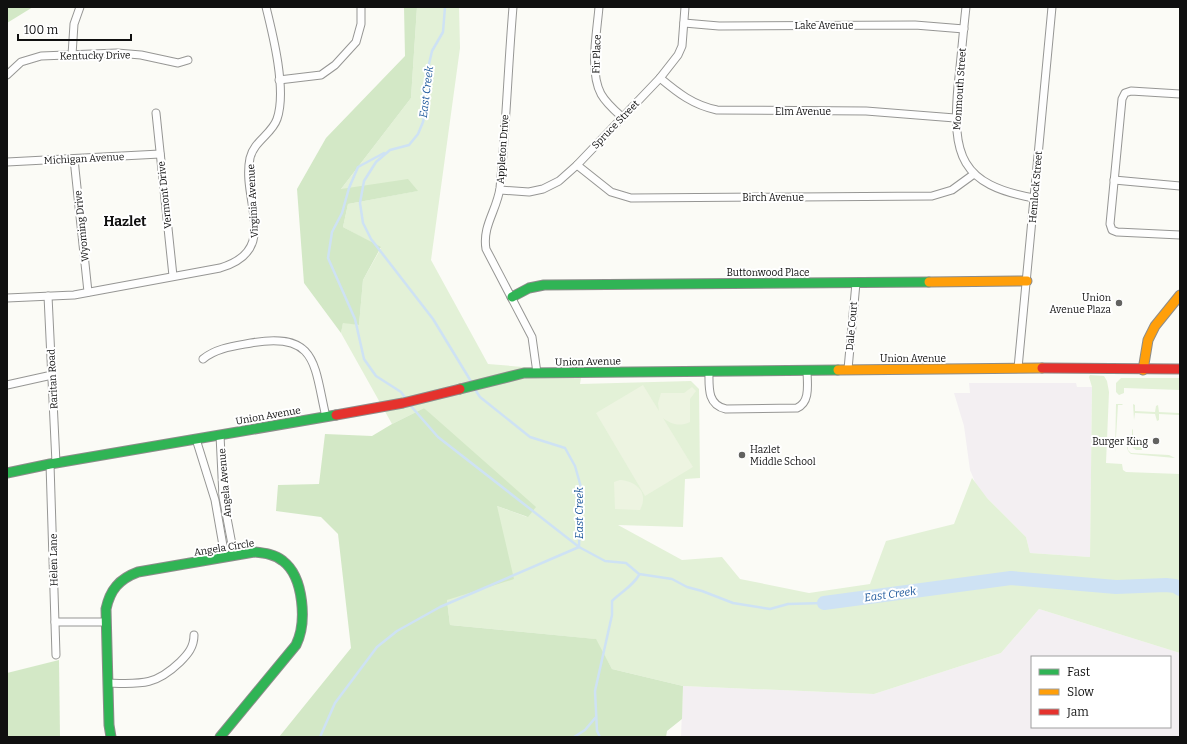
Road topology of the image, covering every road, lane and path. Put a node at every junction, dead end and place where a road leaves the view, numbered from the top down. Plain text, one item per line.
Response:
1 (80, 7) edge
2 (266, 7) edge
3 (361, 7) edge
4 (513, 7) edge
5 (599, 7) edge
6 (685, 7) edge
7 (966, 7) edge
8 (1052, 7) edge
9 (684, 23) junction
10 (964, 29) junction
11 (72, 55) junction
12 (188, 60) dead end
13 (7, 75) edge
14 (660, 78) junction
15 (279, 80) junction
16 (1180, 94) edge
17 (156, 113) dead end
18 (622, 117) junction
19 (955, 118) junction
20 (160, 154) junction
21 (74, 159) junction
22 (7, 162) edge
23 (577, 165) junction
24 (974, 174) junction
25 (1114, 180) junction
26 (1180, 186) edge
27 (500, 190) junction
28 (1034, 198) junction
29 (1180, 235) edge
30 (173, 276) junction
31 (1026, 281) junction
32 (856, 282) junction
33 (88, 292) junction
34 (1180, 295) edge
35 (48, 296) junction
36 (512, 297) junction
37 (7, 298) edge
38 (203, 360) dead end
39 (1018, 368) junction
40 (848, 369) junction
41 (1180, 369) edge
42 (807, 370) junction
43 (1143, 370) junction
44 (709, 371) junction
45 (537, 373) junction
46 (52, 376) junction
47 (7, 385) edge
48 (326, 418) junction
49 (220, 434) junction
50 (196, 438) junction
51 (53, 463) junction
52 (7, 473) edge
53 (229, 556) junction
54 (55, 622) junction
55 (105, 622) junction
56 (194, 635) dead end
57 (56, 655) dead end
58 (108, 683) junction
59 (111, 737) edge
60 (220, 737) edge

1 - 11 street
2 - 15 street, Virginia Avenue
3 - 15 street
4 - 27 street, Appleton Drive
5 - 18 street, Fir Place
6 - 9 street, Spruce Street
7 - 10 street, Monmouth Street
8 - 28 street, Hemlock Street
9 - 10 street, Lake Avenue
9 - 14 street, Spruce Street
10 - 19 street, Monmouth Street
11 - 12 street, Kentucky Drive
11 - 13 street, Kentucky Drive
14 - 18 street, Spruce Street
14 - 19 street, Elm Avenue
15 - 30 street, Virginia Avenue
16 - 25 street
17 - 20 street, Vermont Drive
18 - 23 street, Spruce Street
19 - 24 street, Monmouth Street
20 - 21 street, Michigan Avenue
20 - 30 street, Vermont Drive
21 - 22 street, Michigan Avenue
21 - 33 street, Wyoming Drive
23 - 24 street, Birch Avenue
23 - 27 street, Spruce Street
24 - 28 street, Monmouth Street
25 - 26 street
25 - 29 street
27 - 36 street, Appleton Drive
28 - 31 street, Hemlock Street
30 - 33 street, Virginia Avenue
31 - 32 main road, Buttonwood Place
31 - 39 street, Hemlock Street
32 - 36 main road, Buttonwood Place
32 - 40 street, Dale Court
33 - 35 street, Virginia Avenue
34 - 43 main road
35 - 37 street, Virginia Avenue
35 - 46 street, Raritan Road
36 - 45 street, Appleton Drive
38 - 48 street
39 - 40 main road, Union Avenue
39 - 43 main road, Union Avenue
40 - 42 main road, Union Avenue
41 - 43 main road, Union Avenue
42 - 44 main road, Union Avenue
42 - 44 street
44 - 45 main road, Union Avenue
45 - 48 main road, Union Avenue
46 - 47 street
46 - 51 street, Raritan Road
48 - 49 main road, Union Avenue
49 - 50 main road, Union Avenue
49 - 53 street, Angela Avenue
50 - 51 main road, Union Avenue
50 - 53 street, Angela Avenue
51 - 52 main road, Union Avenue
51 - 54 street, Helen Lane
53 - 55 main road, Angela Circle
53 - 60 main road, Angela Circle
54 - 55 street
54 - 57 street, Helen Lane
55 - 58 main road, Angela Circle
56 - 58 street
58 - 59 main road, Angela Circle

